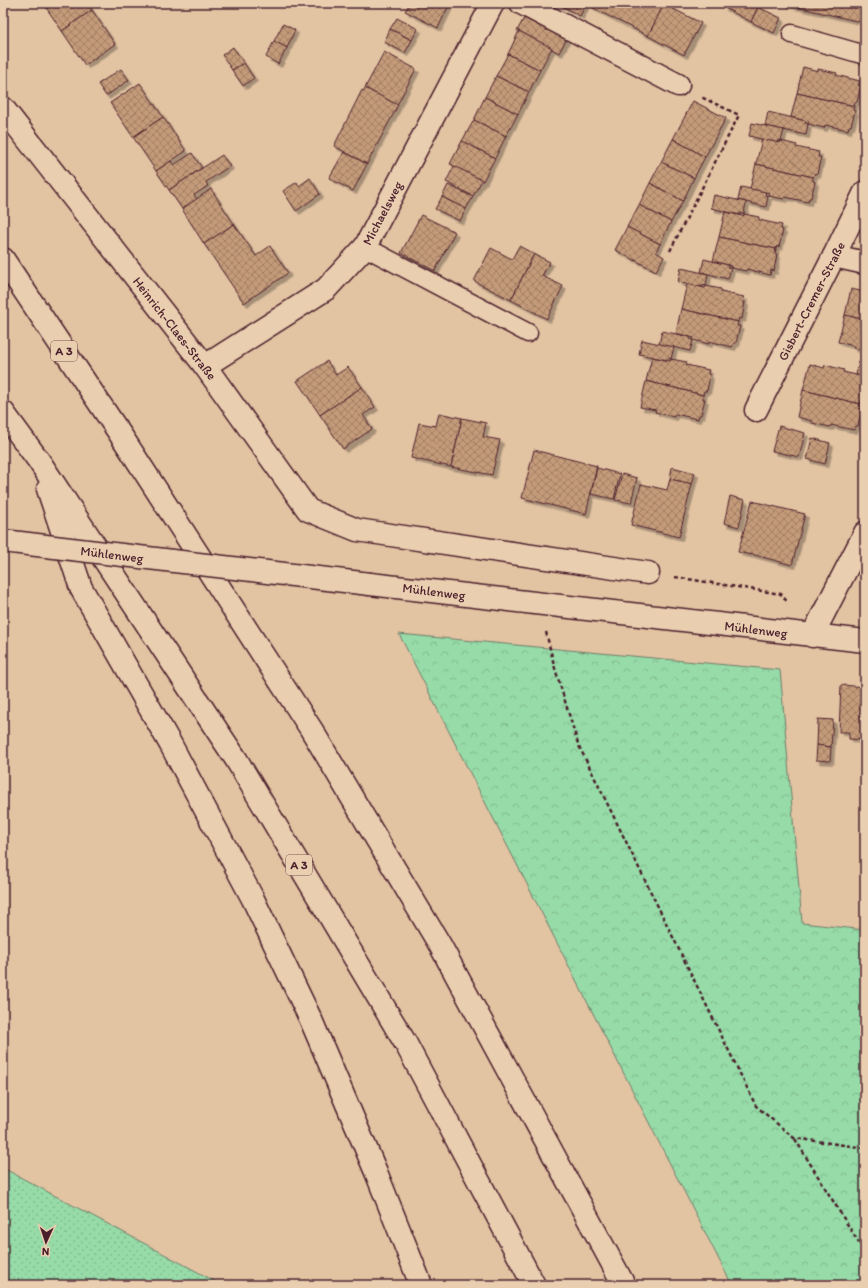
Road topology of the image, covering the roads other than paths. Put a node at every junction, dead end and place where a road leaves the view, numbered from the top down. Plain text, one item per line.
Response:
1 (493, 3) edge
2 (521, 3) edge
3 (792, 34) dead end
4 (865, 55) edge
5 (678, 85) road end
6 (3, 108) edge
7 (865, 192) edge
8 (365, 247) junction
9 (834, 256) junction
10 (3, 259) edge
11 (865, 264) edge
12 (528, 333) dead end
13 (205, 366) junction
14 (756, 410) dead end
15 (3, 412) edge
16 (39, 461) junction
17 (865, 533) edge
18 (3, 541) edge
19 (648, 573) road end
20 (812, 636) junction
21 (865, 641) edge
22 (422, 1285) edge
23 (534, 1285) edge
24 (624, 1285) edge

1 - 8 main road, Michaelsweg
2 - 5 main road
3 - 4 lane
6 - 13 main road, Heinrich-Claes-Straße
7 - 9 main road, Gisbert-Cremer-Straße
8 - 12 lane
8 - 13 main road, Michaelsweg
9 - 11 main road
9 - 14 main road, Gisbert-Cremer-Straße
10 - 24 main road, A 3
13 - 19 main road, Heinrich-Claes-Straße
15 - 16 main road, A 3
16 - 22 main road
16 - 23 main road, A 3
17 - 20 main road
18 - 20 main road, Mühlenweg, bridge
20 - 21 main road, Mühlenweg

